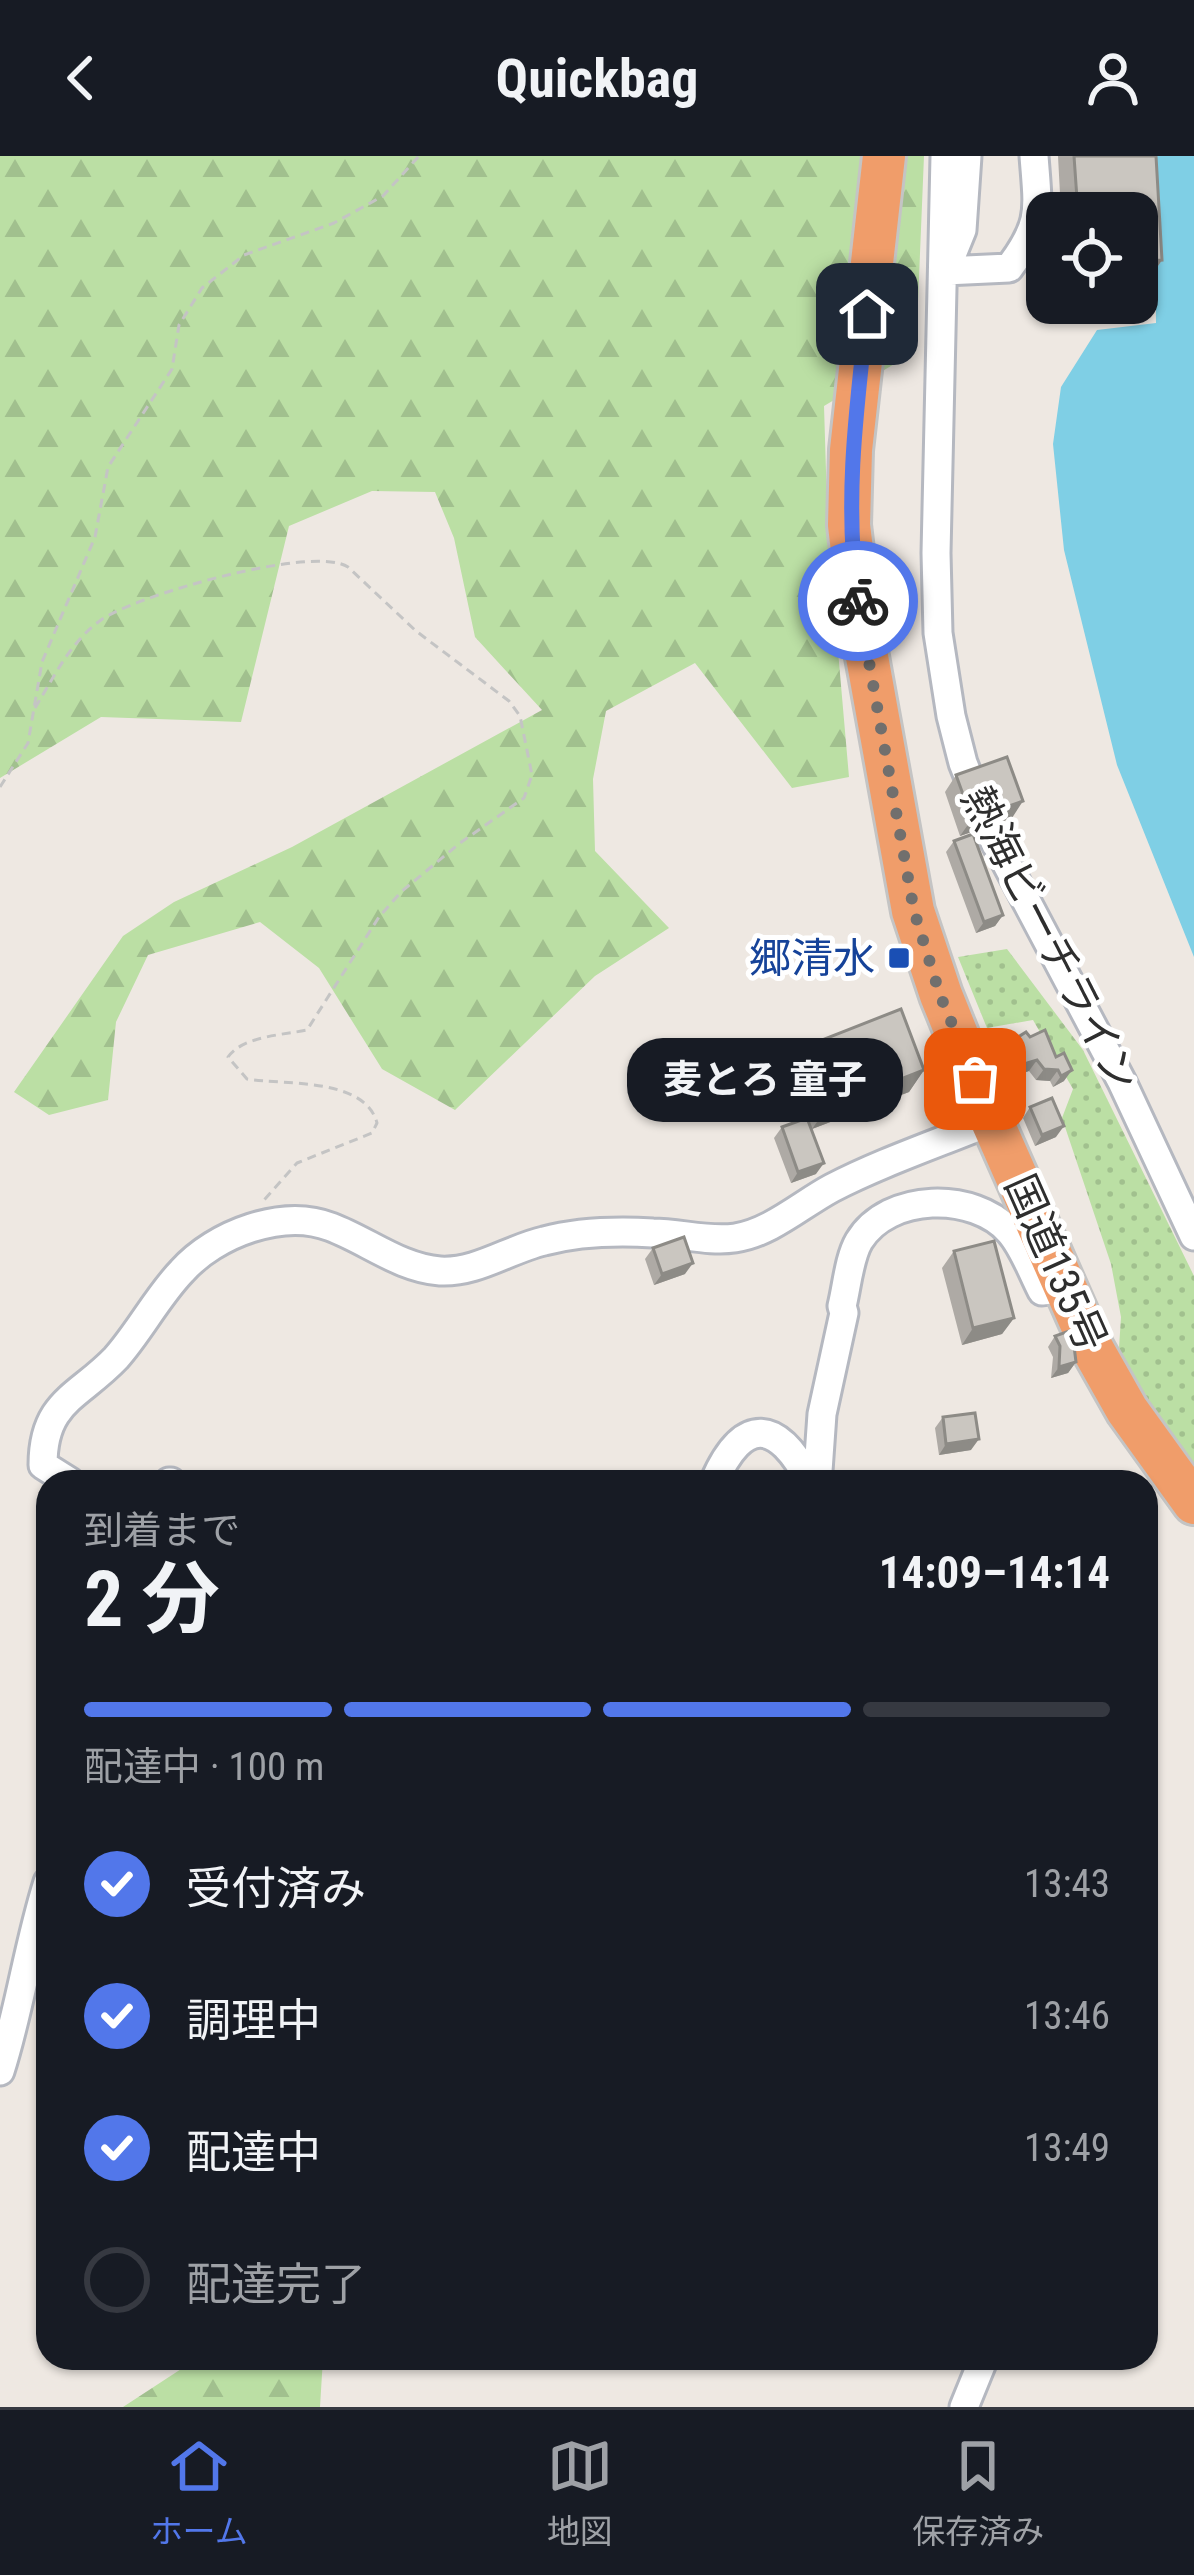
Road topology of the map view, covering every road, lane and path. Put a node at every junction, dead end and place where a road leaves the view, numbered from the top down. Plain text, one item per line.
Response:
1 (419, 156) edge
2 (884, 156) edge
3 (945, 156) edge
4 (967, 156) edge
5 (1034, 156) edge
6 (945, 271) junction
7 (35, 708) junction
8 (0, 787) edge
9 (992, 1121) junction
10 (252, 1228) junction
11 (1194, 1236) edge
12 (1066, 1288) junction
13 (51, 1470) edge
14 (719, 1470) edge
15 (803, 1470) edge
16 (818, 1470) edge
17 (1194, 1503) edge
18 (36, 1921) edge
19 (0, 2071) edge
20 (979, 2370) edge
21 (964, 2407) edge

1 - 7 path
2 - 9 highway, 国道135号
3 - 6 street, 熱海ビーチライン
4 - 6 street, 熱海ビーチライン
5 - 6 street
6 - 11 street, 熱海ビーチライン
7 - 8 path
7 - 10 path
9 - 10 street
9 - 12 highway, 国道135号
10 - 13 street
12 - 16 street
12 - 17 highway, 国道135号
14 - 15 street
18 - 19 street
20 - 21 street

